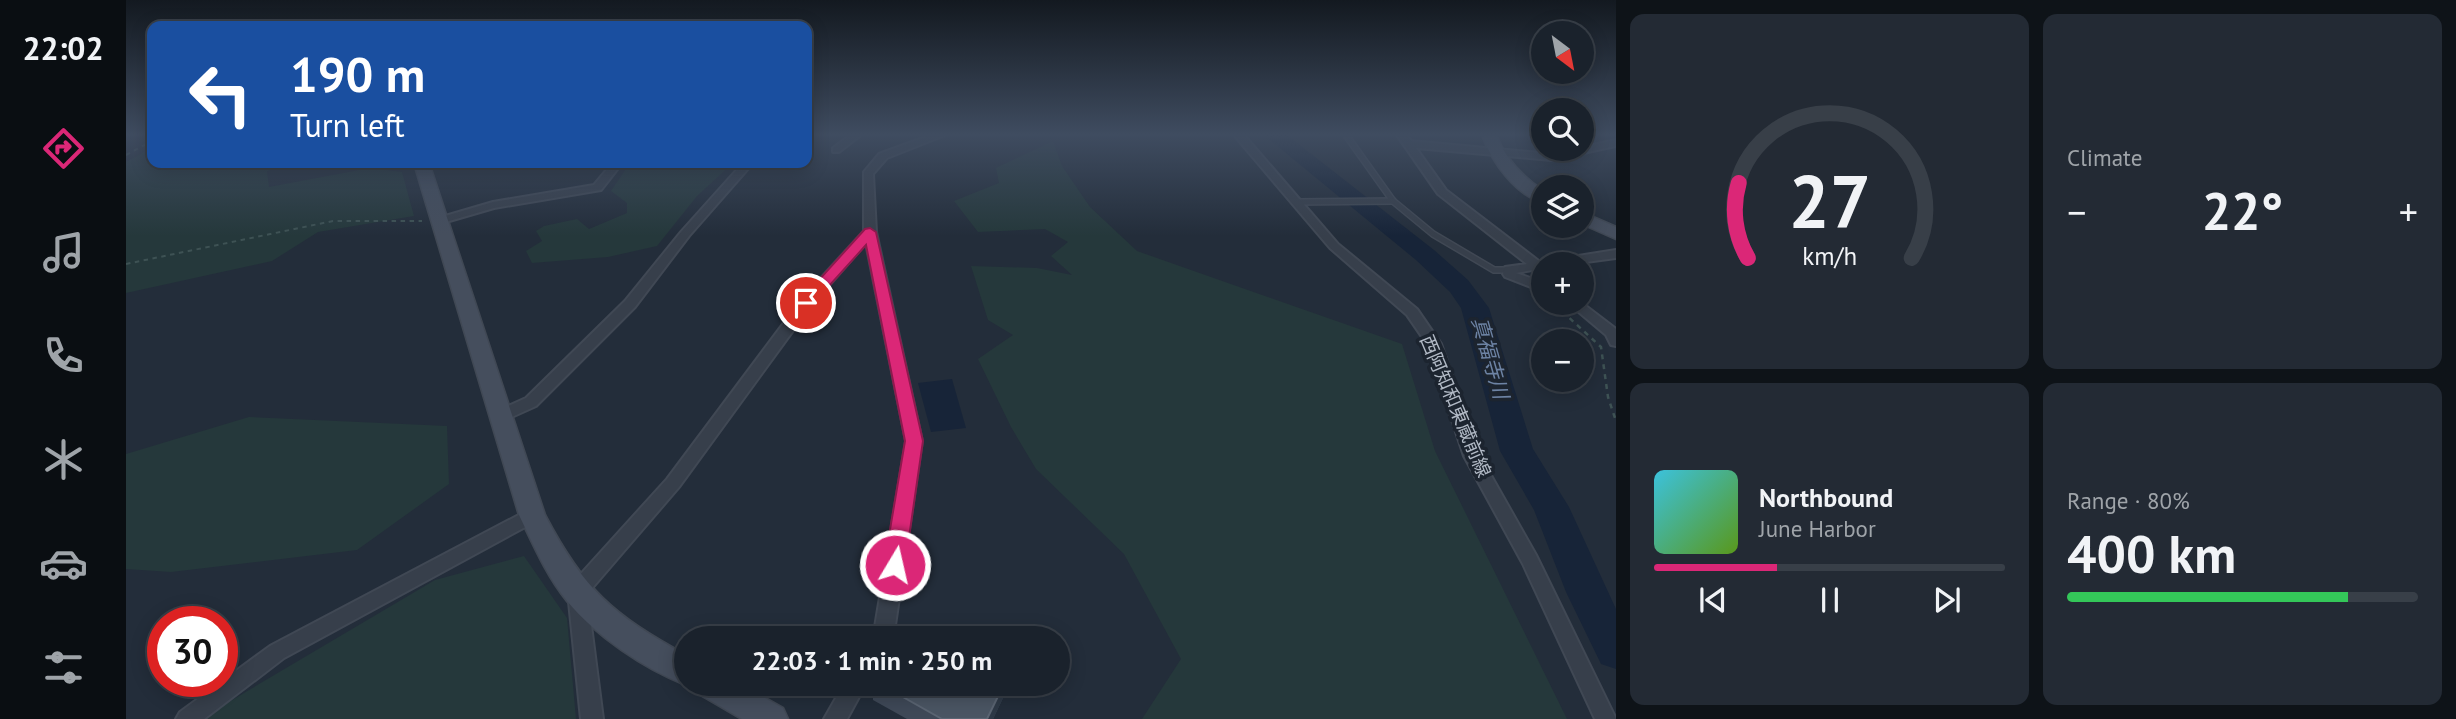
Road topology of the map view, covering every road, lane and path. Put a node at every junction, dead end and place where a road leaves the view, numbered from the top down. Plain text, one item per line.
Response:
1 (423, 169) edge
2 (613, 169) edge
3 (743, 169) edge
4 (873, 169) edge
5 (1269, 169) edge
6 (1370, 169) edge
7 (1425, 169) edge
8 (1511, 169) edge
9 (1531, 191) edge
10 (1393, 201) junction
11 (1298, 202) junction
12 (439, 221) junction
13 (1594, 223) edge
14 (870, 232) junction
15 (1616, 234) edge
16 (1616, 254) edge
17 (1531, 256) edge
18 (1594, 257) edge
19 (126, 264) edge
20 (1531, 267) edge
21 (1509, 271) junction
22 (1531, 284) edge
23 (1566, 315) edge
24 (1589, 315) edge
25 (1615, 336) edge
26 (500, 416) junction
27 (1616, 422) edge
28 (532, 515) junction
29 (576, 592) junction
30 (885, 626) edge
31 (674, 664) edge
32 (731, 696) edge
33 (849, 696) edge
34 (187, 719) edge
35 (592, 719) edge
36 (772, 719) edge
37 (835, 719) edge
38 (1606, 719) edge

1 - 12 street
2 - 12 street
3 - 26 street
4 - 14 street
5 - 11 street, 西阿知和東蔵前線
6 - 10 lane
7 - 17 street
8 - 9 street
10 - 11 lane
10 - 21 lane
11 - 38 street, 西阿知和東蔵前線
12 - 19 path
12 - 26 street
13 - 15 street
14 - 29 street
14 - 30 street
16 - 18 street
20 - 21 street
21 - 22 street
23 - 27 path
24 - 25 street
26 - 28 street
28 - 29 street
28 - 34 street
29 - 31 street
29 - 35 street
32 - 36 street
33 - 37 street

